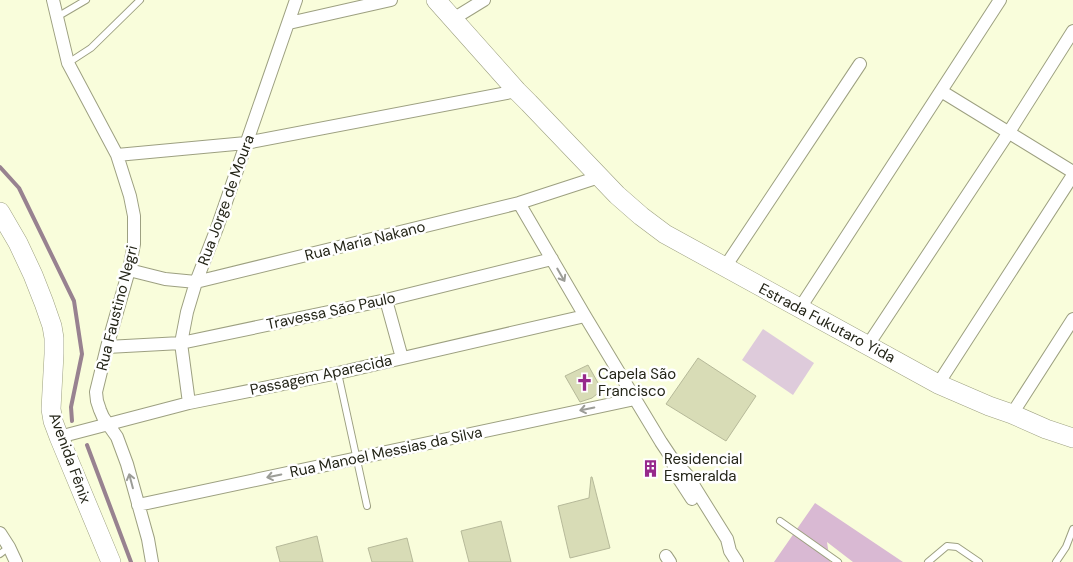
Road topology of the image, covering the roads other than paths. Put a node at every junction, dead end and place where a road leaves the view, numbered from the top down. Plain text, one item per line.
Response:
1 (53, 0) edge
2 (86, 0) edge
3 (140, 0) edge
4 (296, 0) edge
5 (391, 0) edge
6 (484, 0) edge
7 (1000, 0) edge
8 (444, 7) edge
9 (57, 17) junction
10 (289, 22) junction
11 (1073, 31) edge
12 (68, 63) junction
13 (860, 64) dead end
14 (517, 91) junction
15 (941, 91) junction
16 (1009, 132) junction
17 (246, 143) junction
18 (117, 155) junction
19 (1073, 174) edge
20 (599, 177) junction
21 (519, 203) junction
22 (0, 212) edge
23 (552, 259) junction
24 (725, 267) junction
25 (129, 270) junction
26 (196, 282) junction
27 (386, 300) junction
28 (800, 308) junction
29 (585, 316) junction
30 (1073, 319) edge
31 (181, 343) junction
32 (868, 345) junction
33 (107, 347) junction
34 (402, 358) junction
35 (338, 373) junction
36 (938, 384) junction
37 (635, 399) junction
38 (189, 403) junction
39 (1012, 414) junction
40 (108, 425) junction
41 (59, 437) junction
42 (1073, 438) edge
43 (357, 459) junction
44 (138, 505) junction
45 (366, 506) dead end
46 (780, 521) dead end
47 (1073, 529) edge
48 (0, 533) edge
49 (5, 551) edge
50 (16, 562) edge
51 (111, 562) edge
52 (152, 562) edge
53 (737, 562) edge
54 (838, 562) edge
55 (928, 562) edge
56 (979, 562) edge
57 (1056, 562) edge

1 - 9 street, Rua Faustino Negri
2 - 9 lane
3 - 12 lane
4 - 10 street, Rua Jorge de Moura
5 - 10 street
6 - 8 street
7 - 15 street
8 - 14 street, Estrada Fukutaro Yida
9 - 12 street, Rua Faustino Negri
10 - 17 street, Rua Jorge de Moura
11 - 16 street
12 - 18 street, Rua Faustino Negri
13 - 24 street
14 - 17 street
14 - 20 street, Estrada Fukutaro Yida
15 - 16 street
15 - 28 street
16 - 19 street
16 - 32 street
17 - 18 street
17 - 26 street, Rua Jorge de Moura
18 - 25 street, Rua Faustino Negri
19 - 36 street
20 - 21 street, Rua Maria Nakano
20 - 24 street, Estrada Fukutaro Yida
21 - 23 street
21 - 26 street, Rua Maria Nakano
22 - 41 street, Avenida Fênix
23 - 27 street, Travessa São Paulo
23 -> 29 street
24 - 28 street, Estrada Fukutaro Yida
25 - 26 street, Rua Maria Nakano
25 - 33 street, Rua Faustino Negri
26 - 31 street, Rua Jorge de Moura
27 - 31 street, Travessa São Paulo
27 - 34 street
28 - 32 street, Estrada Fukutaro Yida
29 - 34 street, Passagem Aparecida
29 - 37 street
30 - 39 street
31 - 33 street, Travessa São Paulo
31 - 38 street, Rua Jorge de Moura
32 - 36 street, Estrada Fukutaro Yida
33 - 40 street, Rua Faustino Negri
34 - 35 street, Passagem Aparecida
35 - 38 street, Passagem Aparecida
35 - 43 lane
36 - 39 street, Estrada Fukutaro Yida
37 -> 43 street, Rua Manoel Messias da Silva
37 - 53 street
38 - 40 street, Passagem Aparecida
39 - 42 street, Estrada Fukutaro Yida
40 - 41 street, Passagem Aparecida
44 -> 40 street, Rua Faustino Negri
41 - 51 street, Avenida Fênix
43 -> 44 street, Rua Manoel Messias da Silva
43 - 45 lane
44 - 52 street, Rua Faustino Negri
46 - 54 lane
47 - 57 lane
48 - 49 street
49 - 50 street
55 - 56 lane

